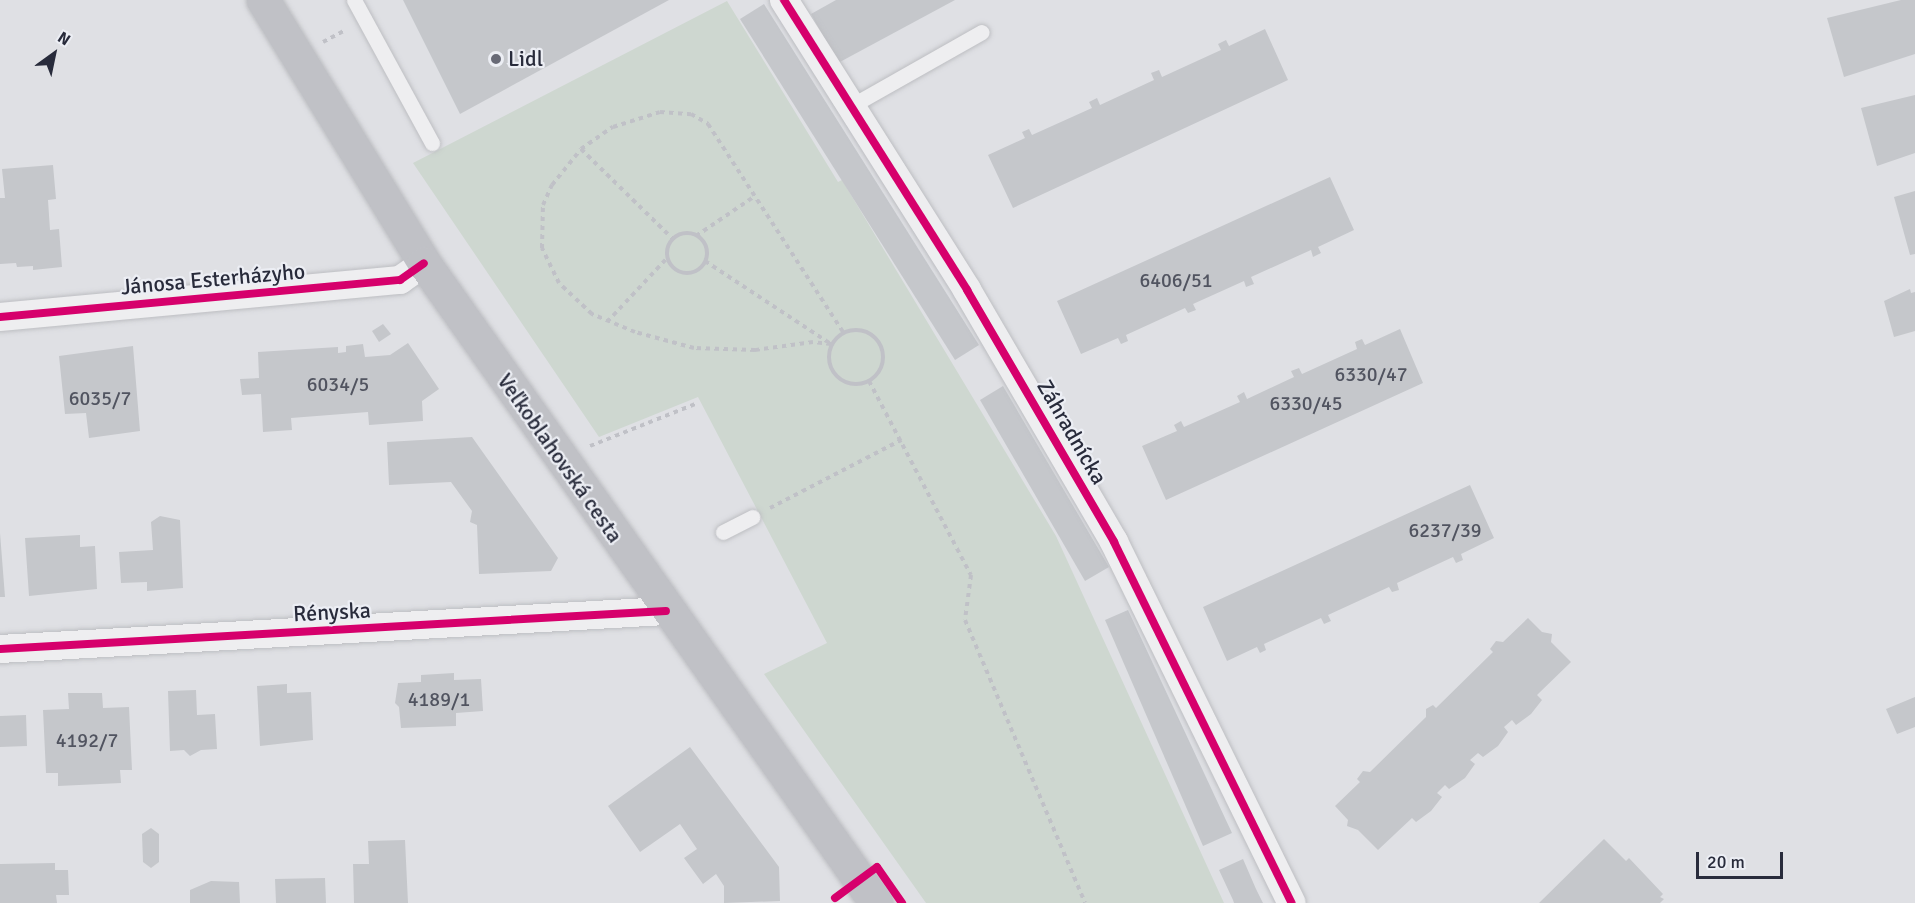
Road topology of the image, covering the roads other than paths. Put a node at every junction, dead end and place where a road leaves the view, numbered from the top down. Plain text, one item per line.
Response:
1 (263, 0) edge
2 (354, 0) edge
3 (784, 0) edge
4 (982, 32) dead end
5 (851, 106) junction
6 (432, 143) dead end
7 (424, 263) junction
8 (0, 317) edge
9 (756, 515) road end
10 (723, 532) dead end
11 (666, 610) junction
12 (0, 649) edge
13 (876, 903) edge
14 (1292, 903) edge

1 - 7 main road, Veľkoblahovská cesta
2 - 6 lane
3 - 5 street, Záhradnícka
4 - 5 lane
5 - 14 street, Záhradnícka
7 - 8 street, Jánosa Esterházyho
7 - 11 main road, Veľkoblahovská cesta
9 - 10 lane
11 - 12 street, Rényska
11 - 13 main road, Veľkoblahovská cesta

